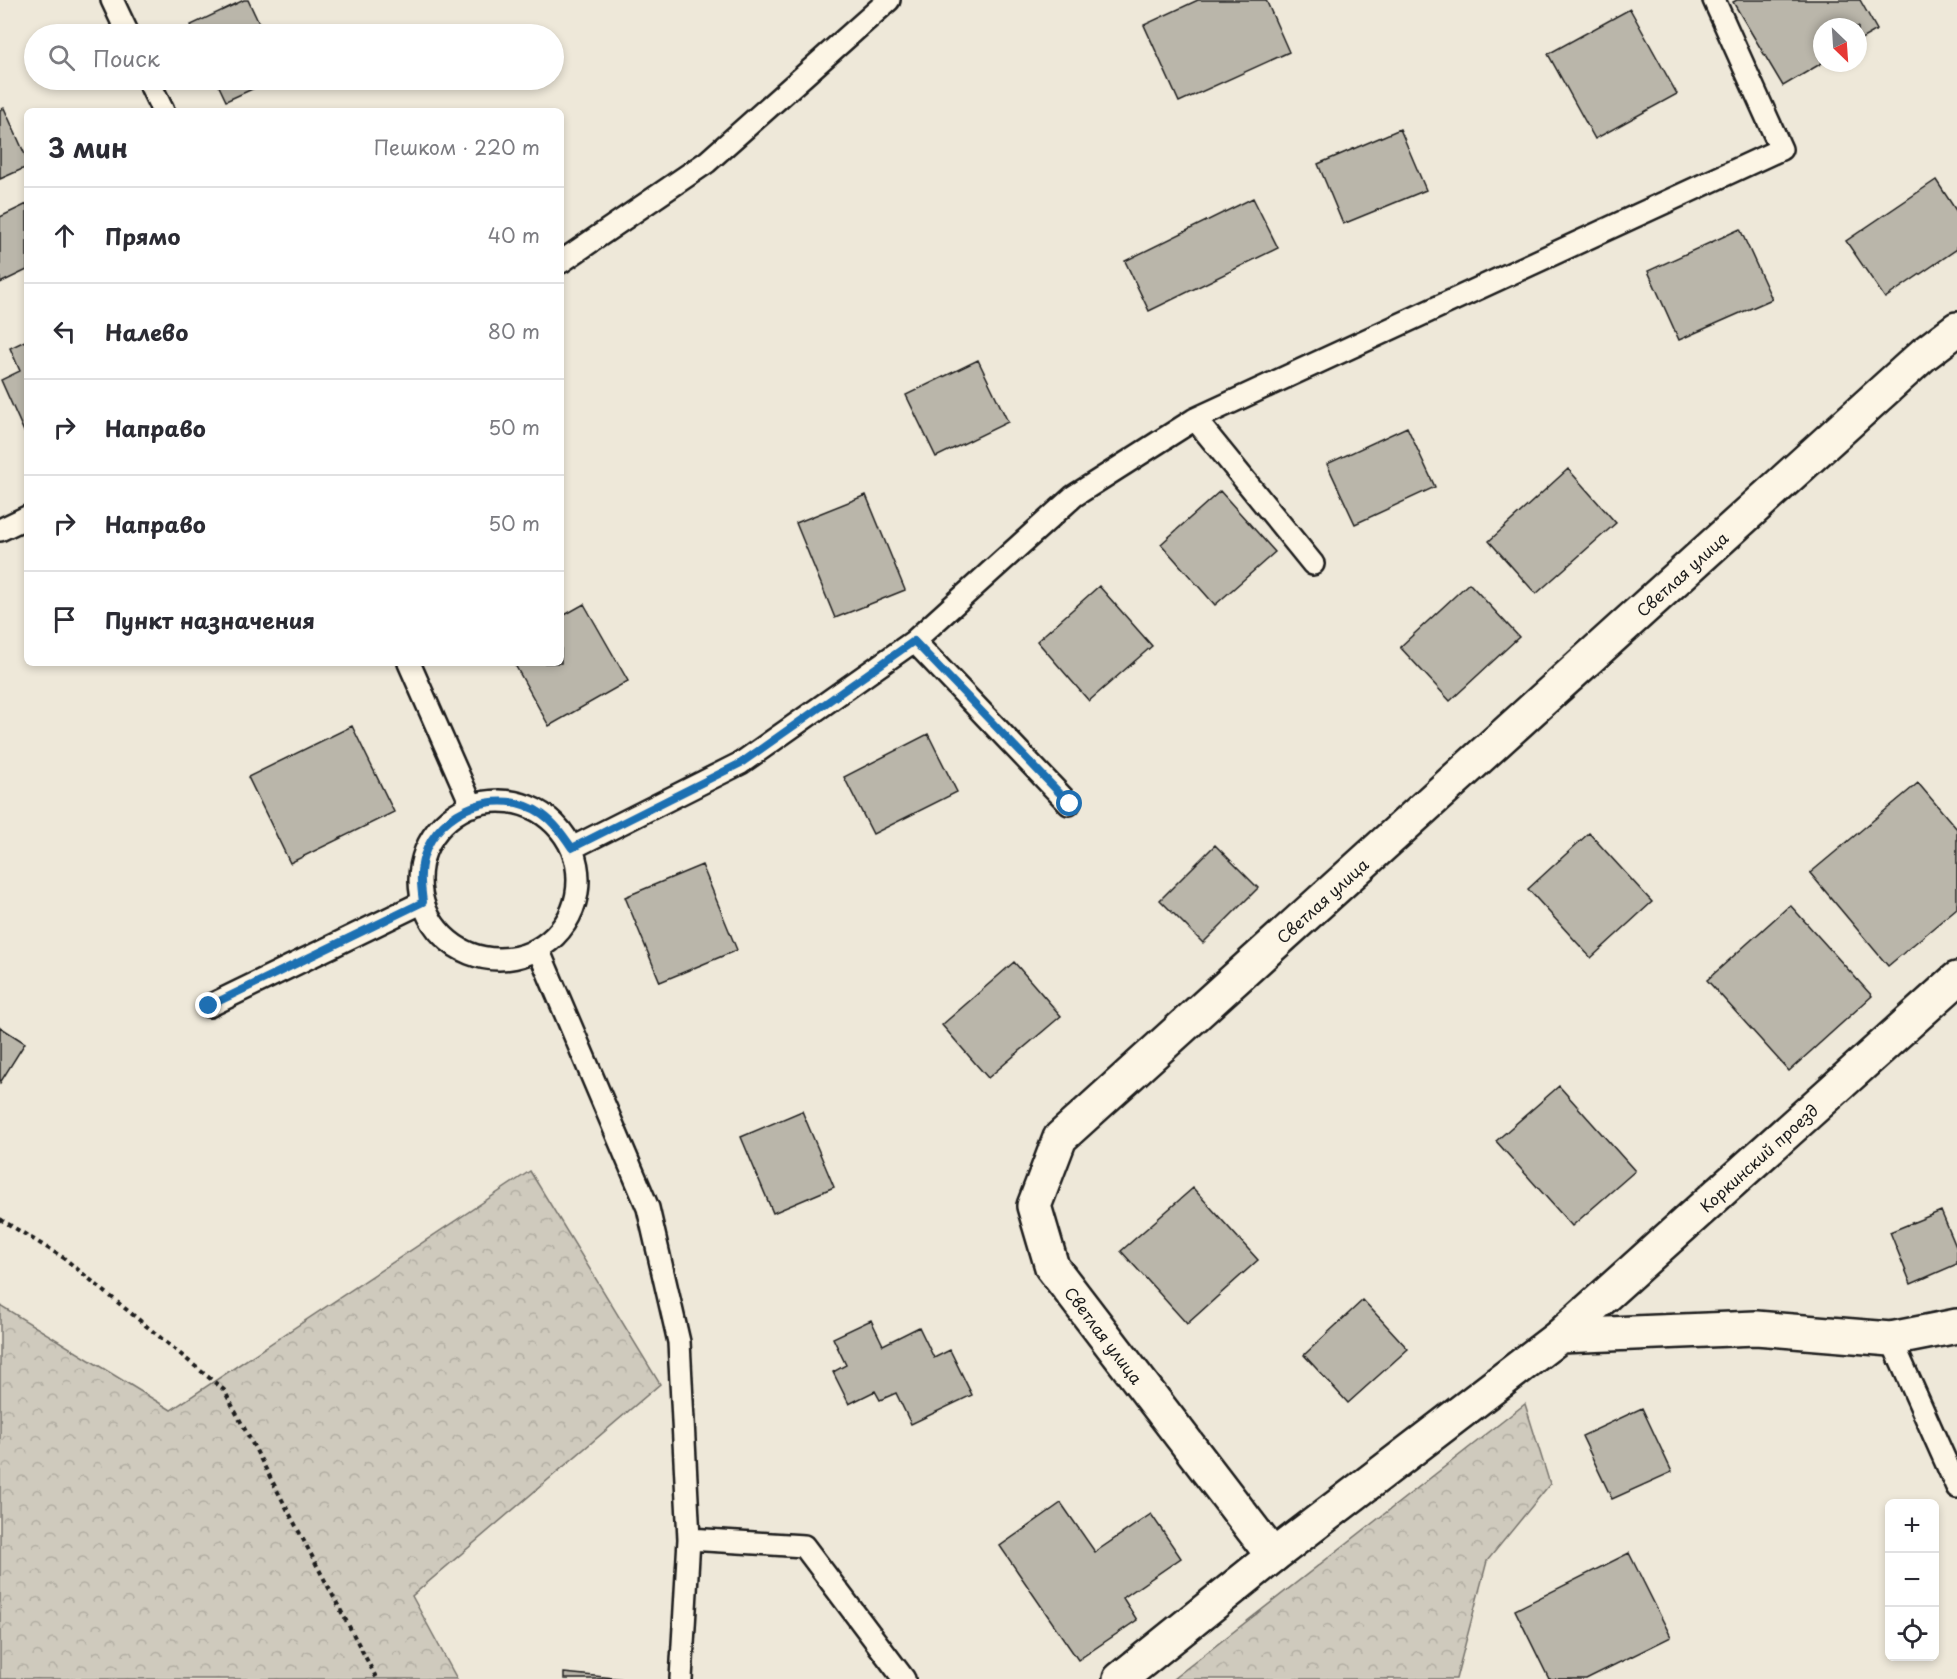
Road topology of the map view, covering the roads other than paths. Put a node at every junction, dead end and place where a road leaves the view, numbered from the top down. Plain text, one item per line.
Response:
1 (112, 0) edge
2 (889, 0) edge
3 (1714, 0) edge
4 (123, 24) edge
5 (153, 90) edge
6 (162, 108) edge
7 (564, 260) edge
8 (1957, 329) edge
9 (1195, 419) junction
10 (24, 518) edge
11 (0, 530) edge
12 (1313, 564) dead end
13 (914, 641) junction
14 (410, 666) edge
15 (1070, 804) dead end
16 (472, 806) junction
17 (572, 848) junction
18 (423, 902) junction
19 (538, 949) junction
20 (1957, 979) edge
21 (209, 1006) dead end
22 (1957, 1326) edge
23 (1560, 1336) junction
24 (1891, 1339) junction
25 (1957, 1487) edge
26 (689, 1539) junction
27 (1274, 1556) junction
28 (681, 1679) edge
29 (904, 1679) edge
30 (1120, 1679) edge

1 - 4 lane
2 - 7 lane
3 - 9 lane
5 - 6 lane
8 - 27 street, Светлая улица
9 - 12 lane
9 - 13 lane
10 - 11 lane
13 - 15 lane
13 - 17 lane
14 - 16 lane
16 - 17 lane
16 - 18 lane
17 - 19 lane
18 - 19 lane
18 - 21 lane
19 - 26 lane
20 - 23 street, Коркинский проезд
22 - 24 street
23 - 24 street
23 - 27 street, Коркинский проезд
24 - 25 lane
26 - 28 lane
26 - 29 lane
27 - 30 street, Коркинский проезд

